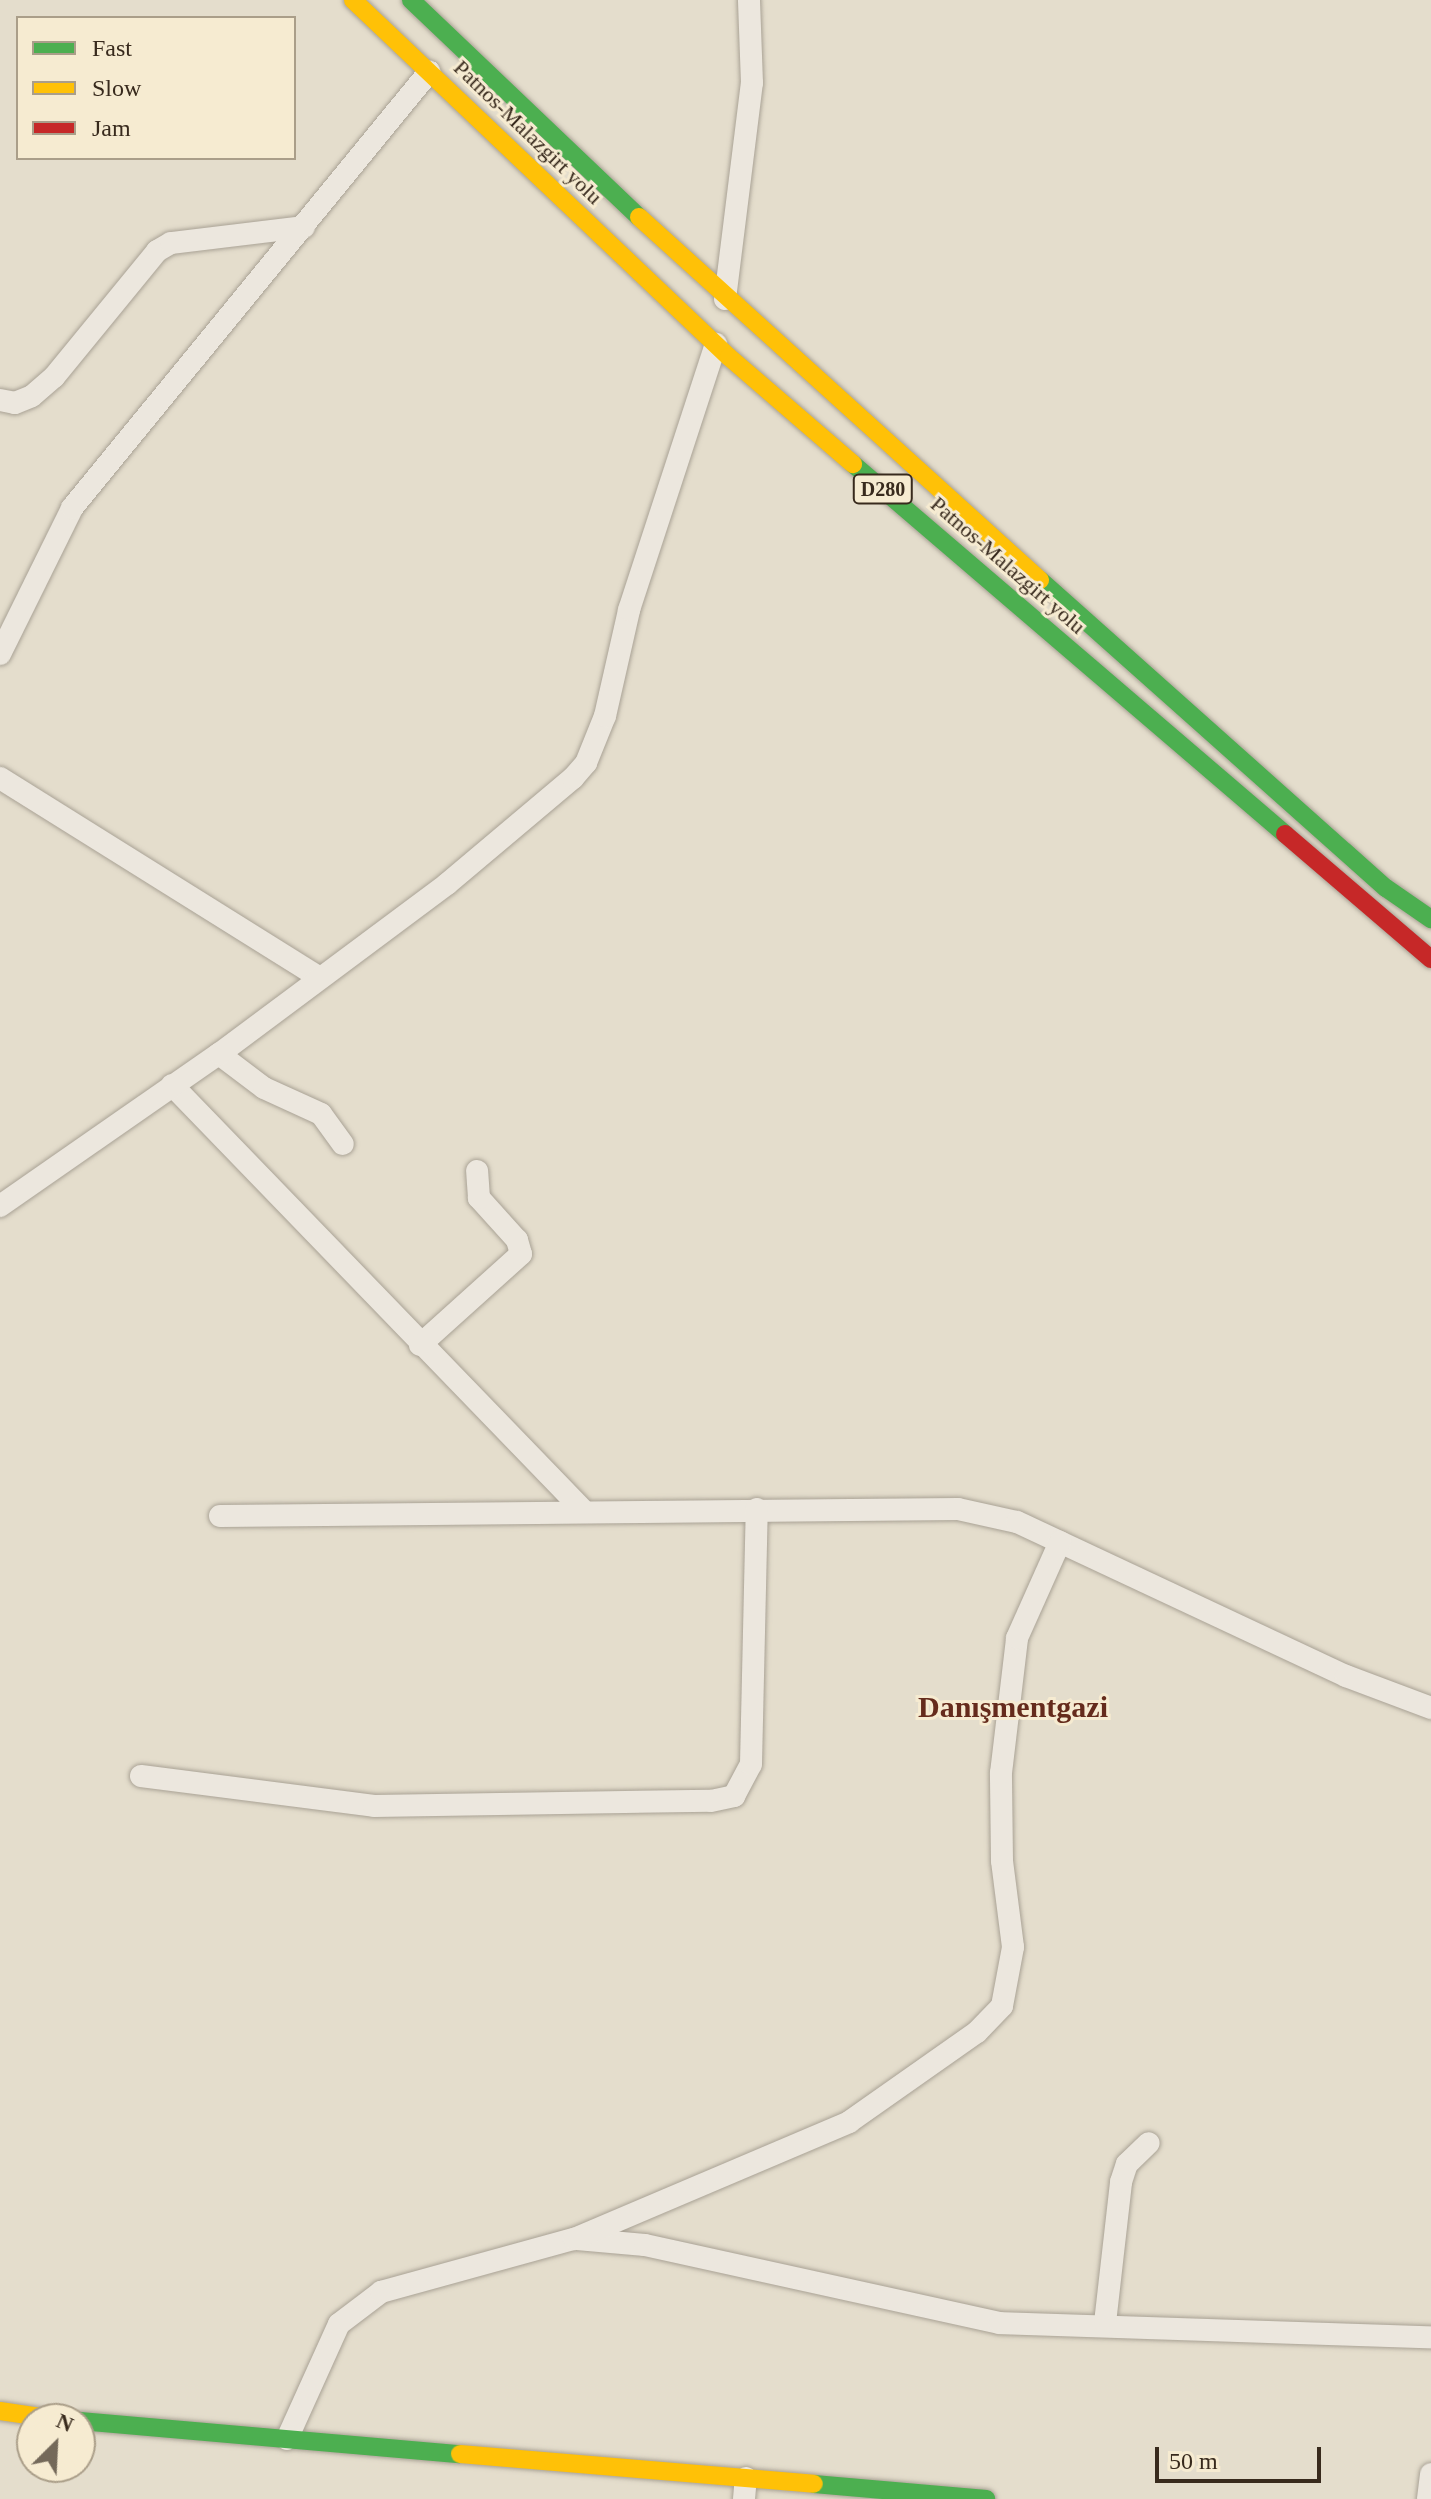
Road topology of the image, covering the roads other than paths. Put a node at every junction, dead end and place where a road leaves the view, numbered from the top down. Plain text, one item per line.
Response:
1 (353, 0) edge
2 (411, 0) edge
3 (749, 0) edge
4 (429, 72) junction
5 (304, 227) junction
6 (725, 299) junction
7 (716, 344) junction
8 (0, 400) edge
9 (0, 654) edge
10 (0, 778) edge
11 (1431, 919) edge
12 (1431, 959) edge
13 (317, 976) junction
14 (219, 1054) junction
15 (172, 1085) junction
16 (343, 1144) dead end
17 (477, 1171) dead end
18 (0, 1206) edge
19 (420, 1345) junction
20 (757, 1509) junction
21 (584, 1511) junction
22 (220, 1516) dead end
23 (1060, 1542) junction
24 (1431, 1708) edge
25 (141, 1776) dead end
26 (1149, 2143) dead end
27 (574, 2239) junction
28 (1105, 2323) junction
29 (1431, 2337) edge
30 (96, 2422) edge
31 (287, 2439) junction
32 (1431, 2474) edge
33 (745, 2489) edge
34 (986, 2499) edge
35 (1428, 2499) edge

1 - 4 main road, Patnos-Malazgirt yolu / D280
2 - 6 main road, D280
3 - 6 street
4 - 5 street
4 - 7 main road, Patnos-Malazgirt yolu / D280
5 - 8 street
5 - 9 street
6 - 11 main road, D280
7 - 12 main road, Patnos-Malazgirt yolu / D280
7 - 13 street
10 - 13 street
13 - 14 street
14 - 15 street
14 - 16 street
15 - 18 street
15 - 19 street
17 - 19 street
19 - 21 street
20 - 21 street
20 - 23 street
20 - 25 street
21 - 22 street
23 - 24 street
23 - 27 street
26 - 28 street
27 - 28 street
27 - 31 street
28 - 29 street
30 - 31 main road
31 - 33 main road
32 - 35 street
33 - 34 main road

